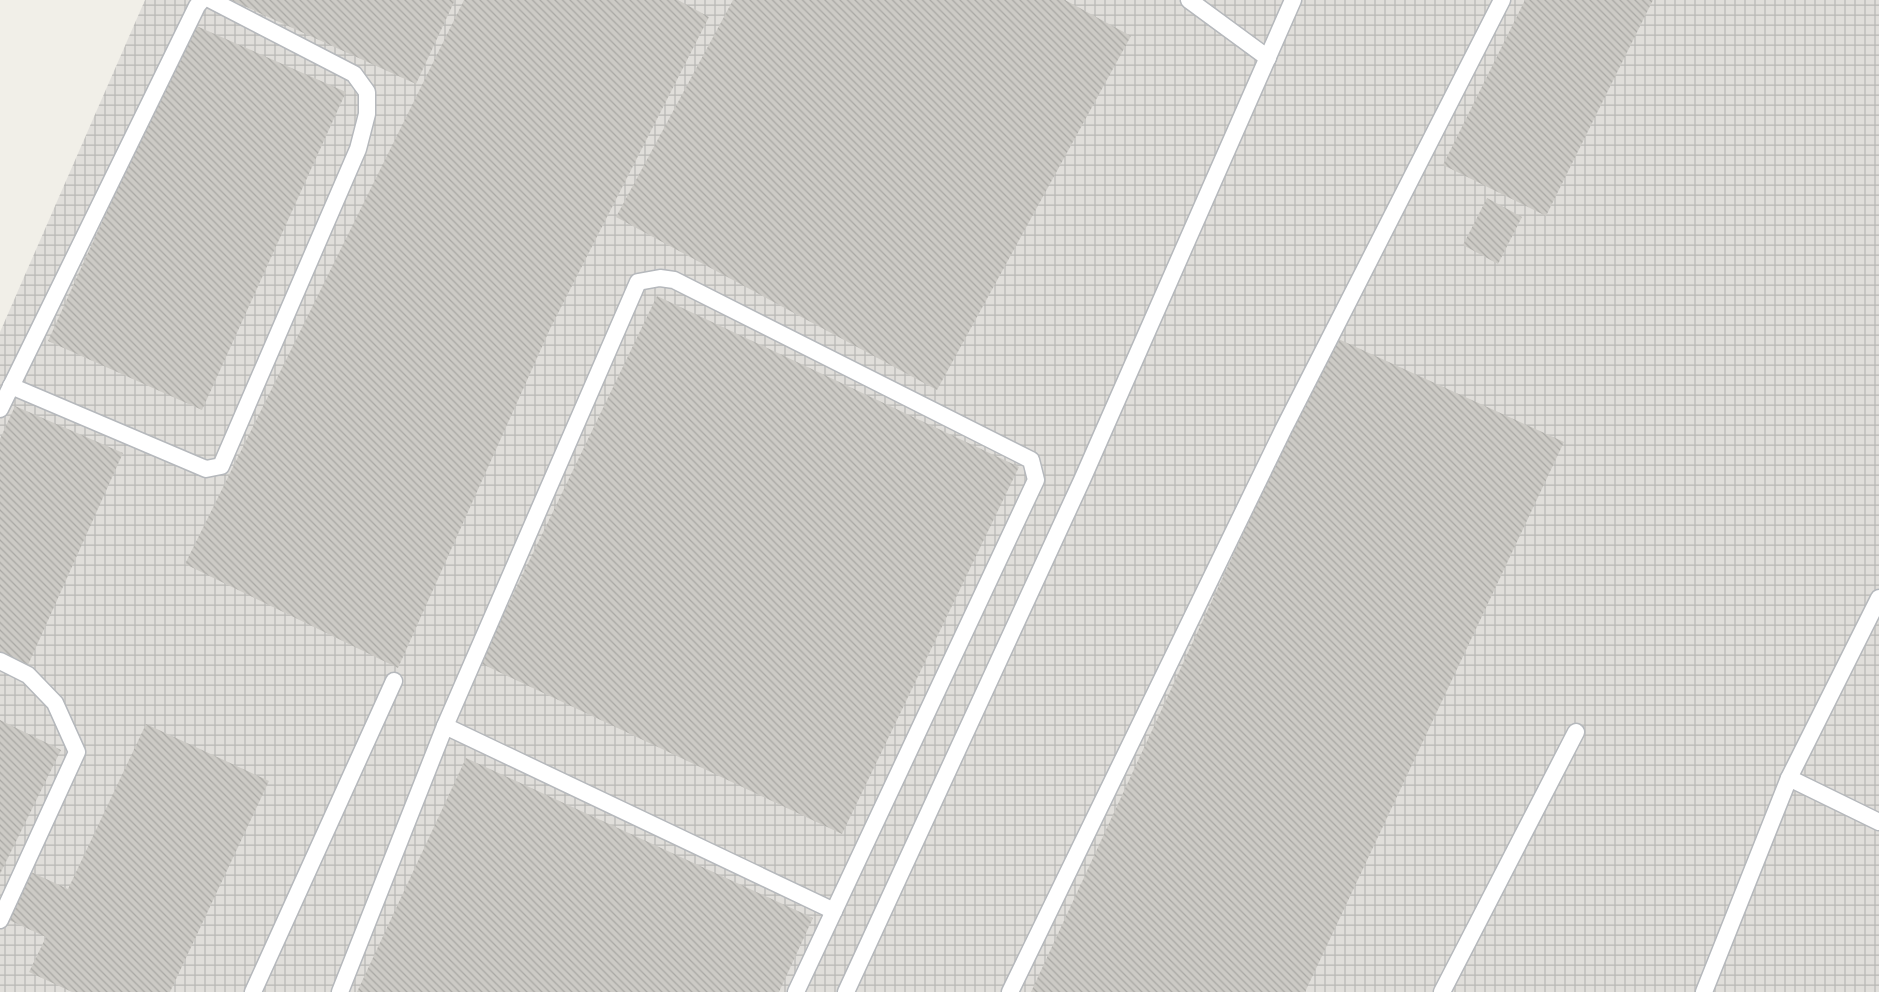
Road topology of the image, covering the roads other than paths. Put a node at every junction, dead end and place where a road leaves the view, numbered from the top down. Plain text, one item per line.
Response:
1 (202, 0) edge
2 (211, 0) edge
3 (1189, 0) edge
4 (1293, 0) edge
5 (1502, 0) edge
6 (1268, 58) junction
7 (11, 386) junction
8 (0, 409) edge
9 (1879, 598) edge
10 (0, 662) edge
11 (394, 681) dead end
12 (445, 726) junction
13 (1576, 732) dead end
14 (1789, 778) junction
15 (1879, 822) edge
16 (834, 911) junction
17 (0, 920) edge
18 (253, 992) edge
19 (340, 992) edge
20 (796, 992) edge
21 (846, 992) edge
22 (1010, 992) edge
23 (1442, 992) edge
24 (1704, 992) edge

1 - 7 lane
2 - 7 lane
3 - 6 lane
4 - 6 lane
5 - 22 lane
6 - 21 lane
7 - 8 lane
9 - 14 lane
10 - 17 lane
11 - 18 lane
12 - 16 lane
12 - 16 lane
12 - 19 lane
13 - 23 lane
14 - 15 lane
14 - 24 lane
16 - 20 lane

